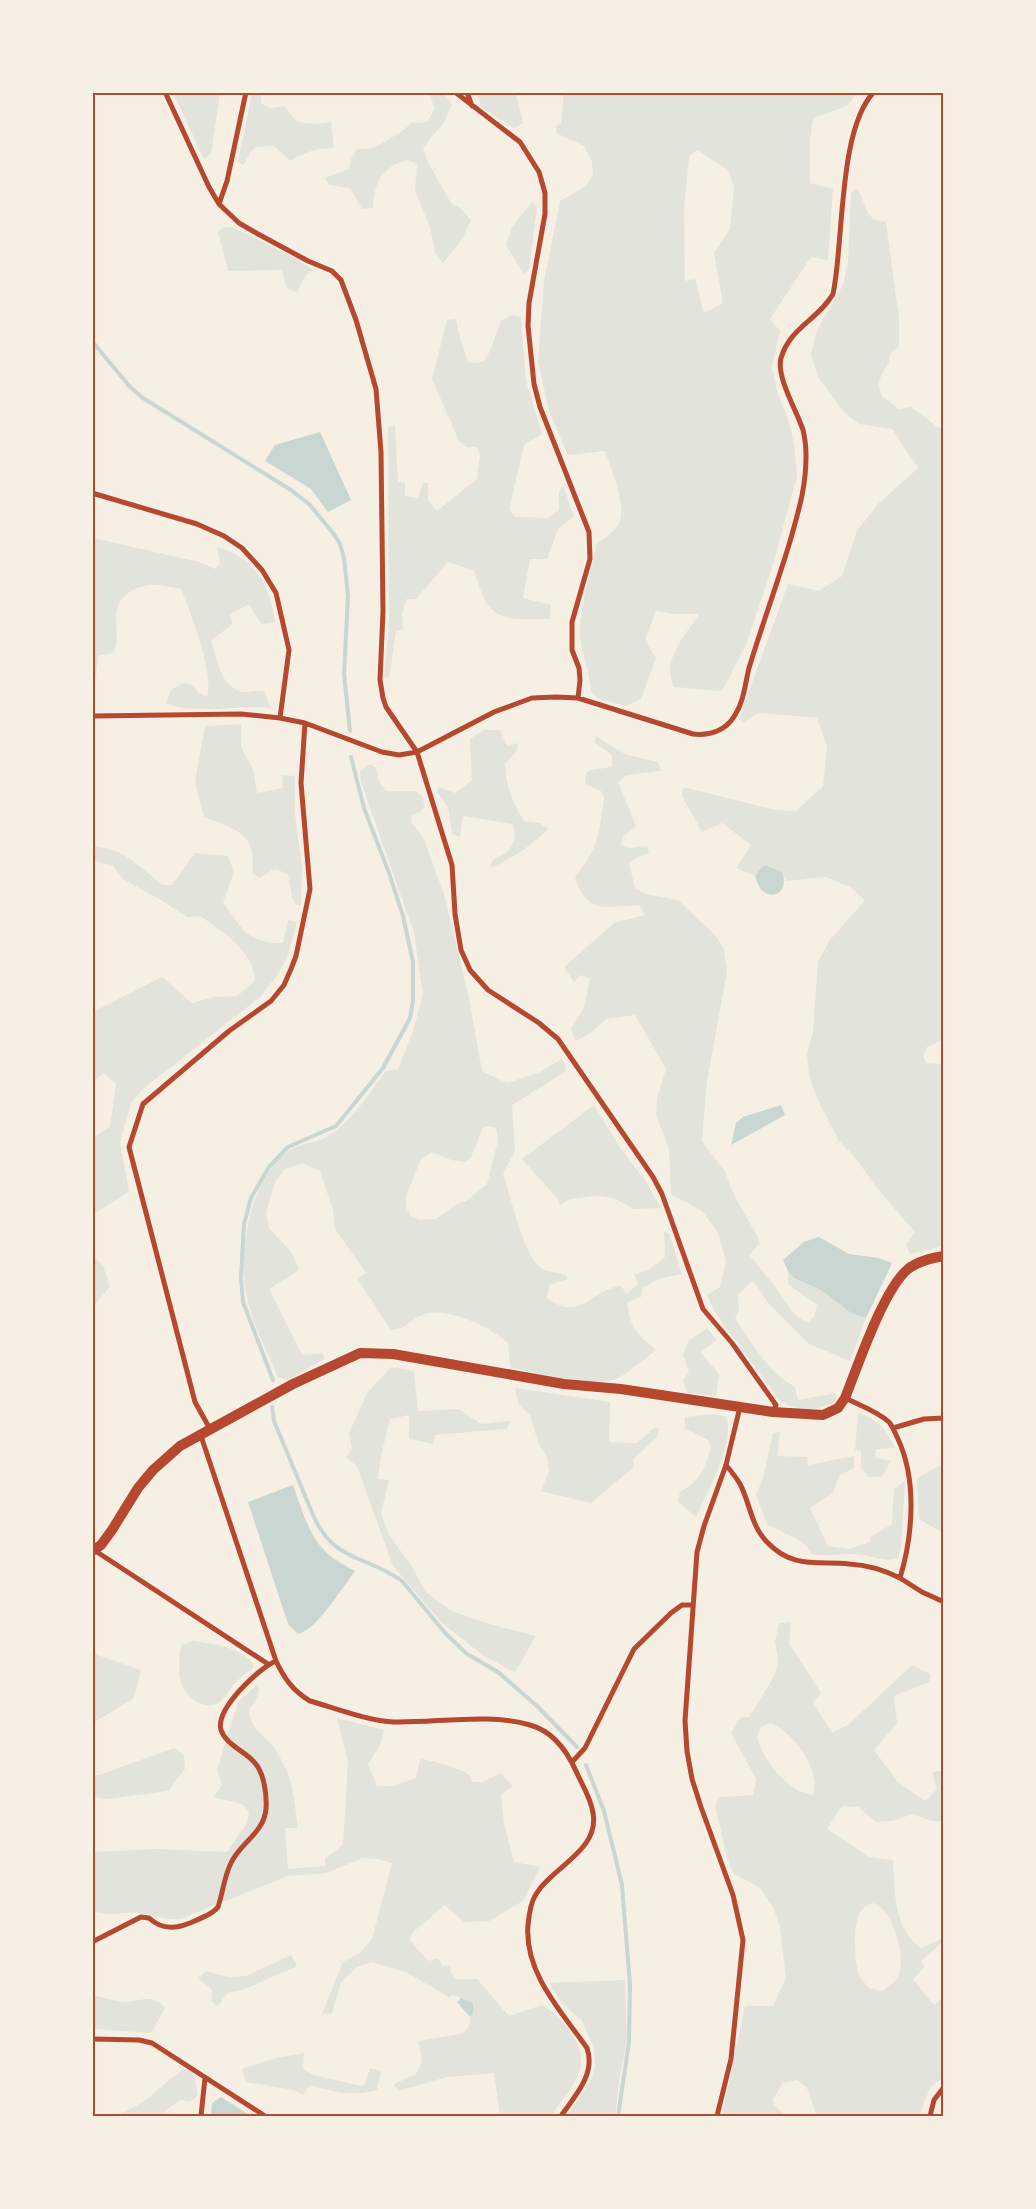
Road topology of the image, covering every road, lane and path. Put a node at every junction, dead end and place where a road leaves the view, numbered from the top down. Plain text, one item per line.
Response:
1 (165, 92) edge
2 (246, 92) edge
3 (455, 92) edge
4 (467, 92) edge
5 (874, 92) edge
6 (472, 107) junction
7 (219, 204) junction
8 (92, 493) edge
9 (578, 698) junction
10 (92, 716) edge
11 (280, 718) junction
12 (305, 723) junction
13 (417, 752) junction
14 (944, 1256) edge
15 (845, 1398) junction
16 (740, 1408) junction
17 (773, 1412) junction
18 (944, 1418) edge
19 (893, 1428) junction
20 (206, 1433) junction
21 (726, 1465) junction
22 (93, 1551) edge
23 (900, 1578) junction
24 (944, 1602) edge
25 (692, 1605) junction
26 (276, 1661) junction
27 (268, 1664) junction
28 (572, 1762) junction
29 (92, 1942) edge
30 (92, 2039) edge
31 (205, 2078) junction
32 (944, 2087) edge
33 (201, 2116) edge
34 (265, 2116) edge
35 (562, 2116) edge
36 (717, 2116) edge
37 (930, 2116) edge

1 - 7 street
2 - 7 street
3 - 6 street
4 - 6 street
5 - 9 street
6 - 9 street
7 - 13 street
8 - 11 street
9 - 13 street
10 - 11 street
11 - 12 street
12 - 13 street
12 - 20 street
13 - 17 street
14 - 15 main road
15 - 17 main road
15 - 19 street
16 - 17 main road
16 - 20 main road
16 - 21 street
18 - 19 street
19 - 23 street
20 - 22 main road
20 - 26 street
21 - 23 street
21 - 25 street
22 - 27 street
23 - 24 street
25 - 28 street
25 - 36 street
26 - 27 street
26 - 28 street
27 - 29 street
28 - 35 street
30 - 31 street
31 - 33 street
31 - 34 street
32 - 37 street

